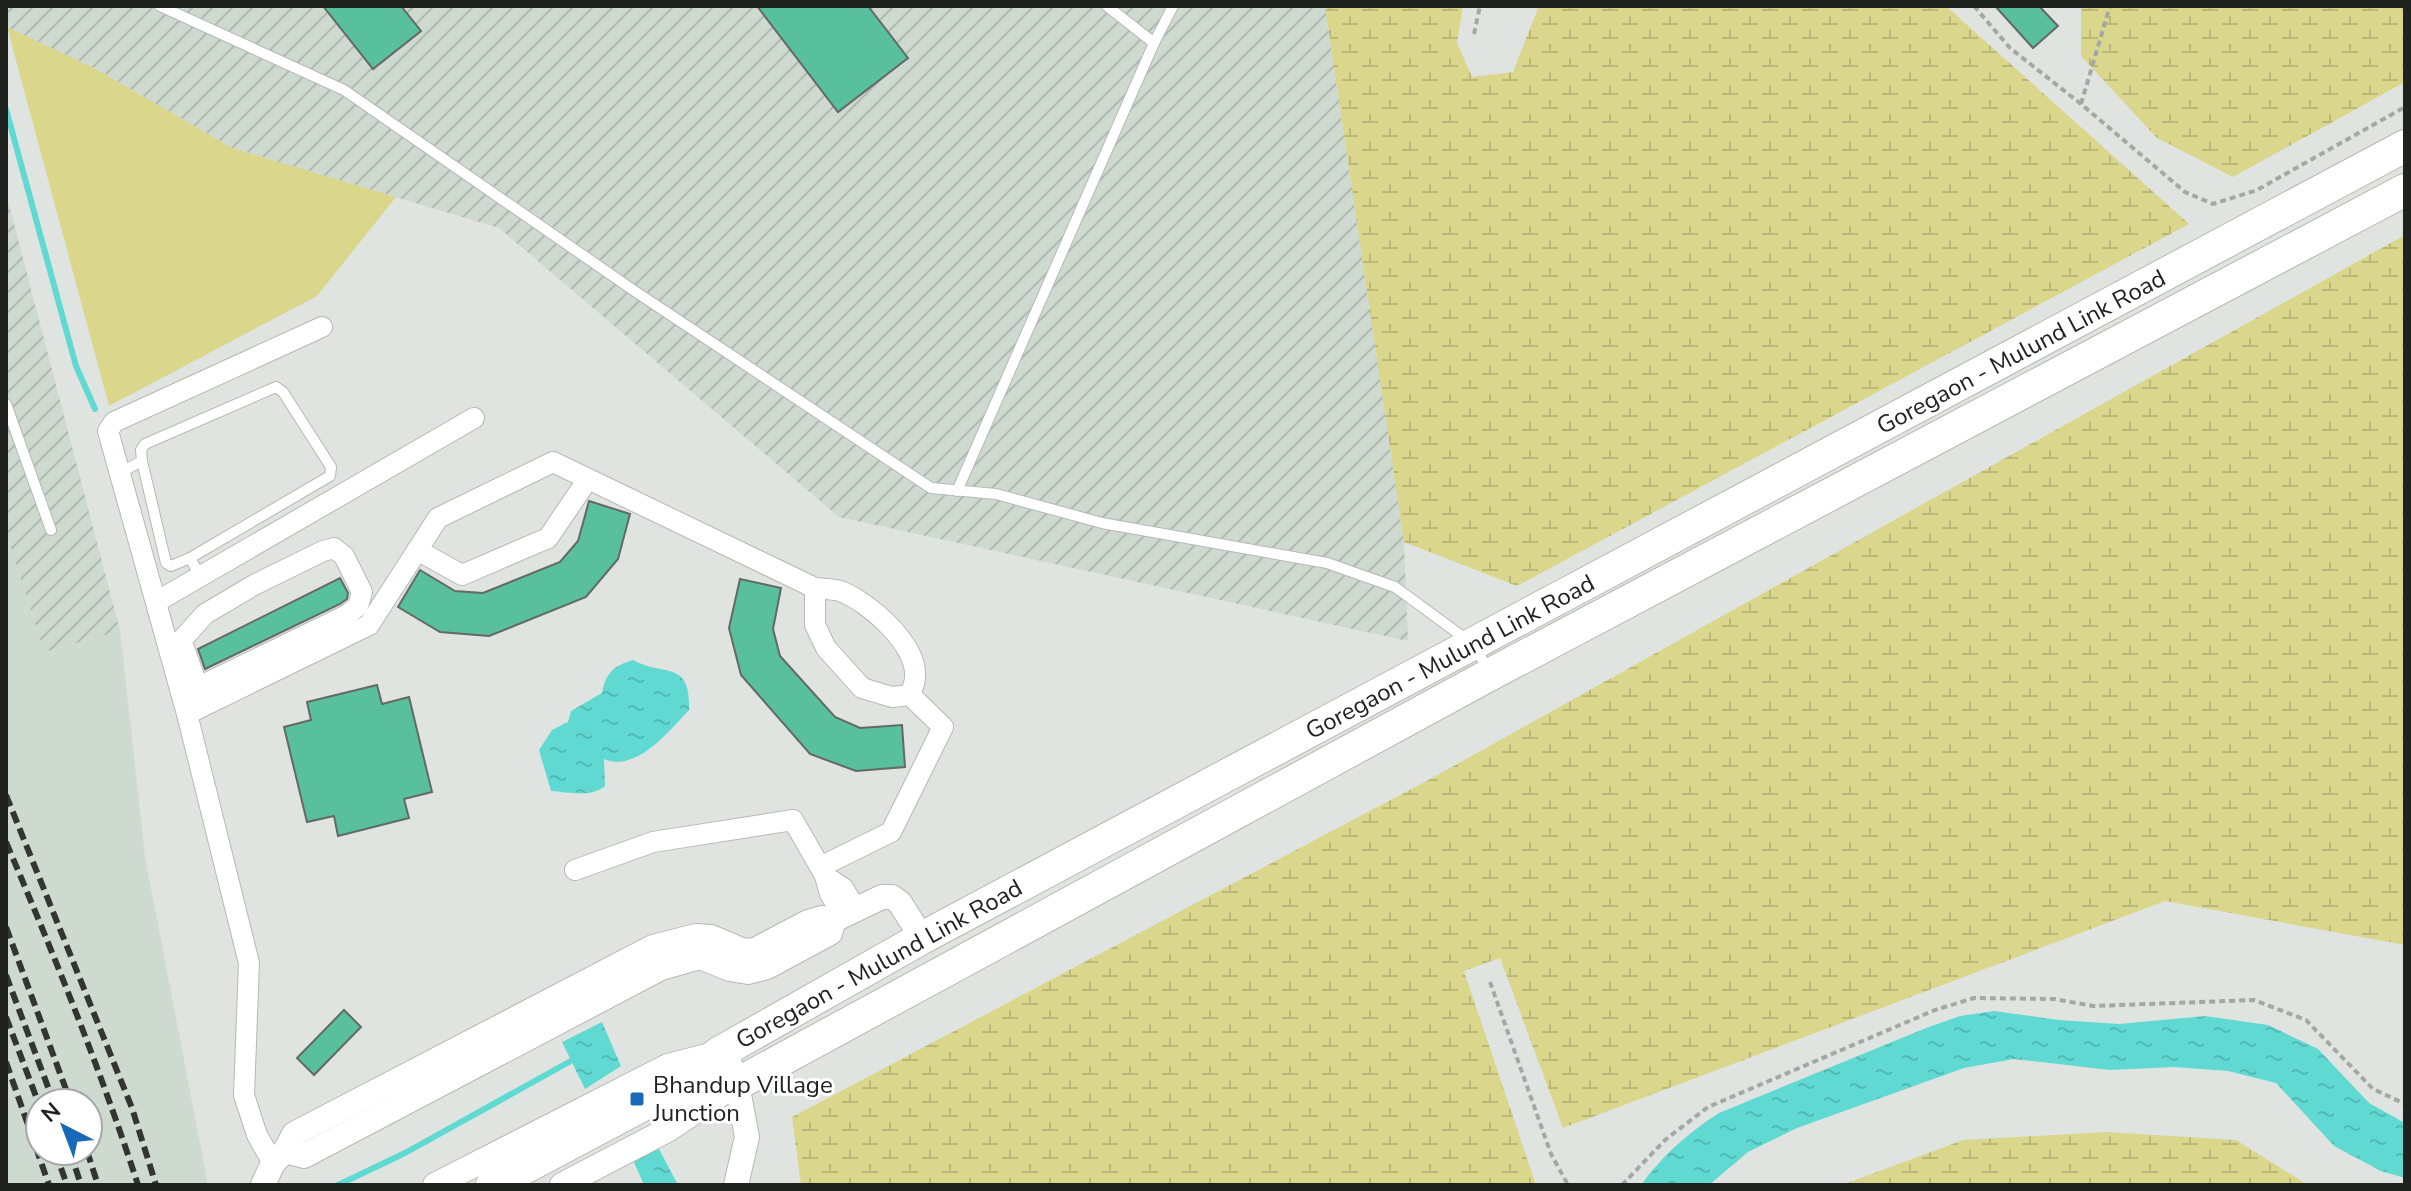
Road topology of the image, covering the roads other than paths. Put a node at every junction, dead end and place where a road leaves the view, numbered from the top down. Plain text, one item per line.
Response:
1 (160, 6) edge
2 (1107, 6) edge
3 (1173, 6) edge
4 (1154, 43) junction
5 (2405, 146) edge
6 (2405, 190) edge
7 (322, 327) dead end
8 (6, 404) edge
9 (474, 418) dead end
10 (142, 461) junction
11 (121, 472) junction
12 (588, 479) junction
13 (306, 490) junction
14 (957, 491) junction
15 (317, 509) junction
16 (51, 530) dead end
17 (417, 550) junction
18 (195, 567) junction
19 (815, 588) junction
20 (156, 602) junction
21 (1474, 645) junction
22 (175, 646) junction
23 (1491, 674) junction
24 (910, 695) junction
25 (189, 698) junction
26 (575, 870) dead end
27 (822, 872) junction
28 (844, 915) junction
29 (922, 938) junction
30 (722, 1051) junction
31 (737, 1084) junction
32 (650, 1092) junction
33 (593, 1117) junction
34 (274, 1166) edge
35 (435, 1185) edge
36 (492, 1185) edge
37 (562, 1185) edge
38 (736, 1185) edge

1 - 14 lane
2 - 4 lane
3 - 4 lane
4 - 14 lane
5 - 21 main road, Goregaon - Mulund Link Road
6 - 23 main road, Goregaon - Mulund Link Road
7 - 11 street
8 - 16 lane
9 - 15 street
10 - 11 lane
10 - 13 lane
10 - 18 lane
11 - 20 street
12 - 17 street
12 - 17 street
12 - 19 street
13 - 15 lane
13 - 18 lane
14 - 21 lane
15 - 18 street
17 - 25 street
18 - 20 street
19 - 24 street
19 - 24 street
20 - 22 street
21 - 23 lane
21 - 29 main road, Goregaon - Mulund Link Road
22 - 25 street
22 - 25 street
23 - 31 main road, Goregaon - Mulund Link Road
24 - 27 street
25 - 34 street
26 - 27 street
27 - 28 street
28 - 29 street
28 - 34 street
29 - 30 main road, Goregaon - Mulund Link Road
30 - 31 street
30 - 32 main road, Goregaon - Mulund Link Road
31 - 32 main road, Goregaon - Mulund Link Road
31 - 37 street
31 - 38 street
32 - 33 main road
33 - 35 street
33 - 36 main road

